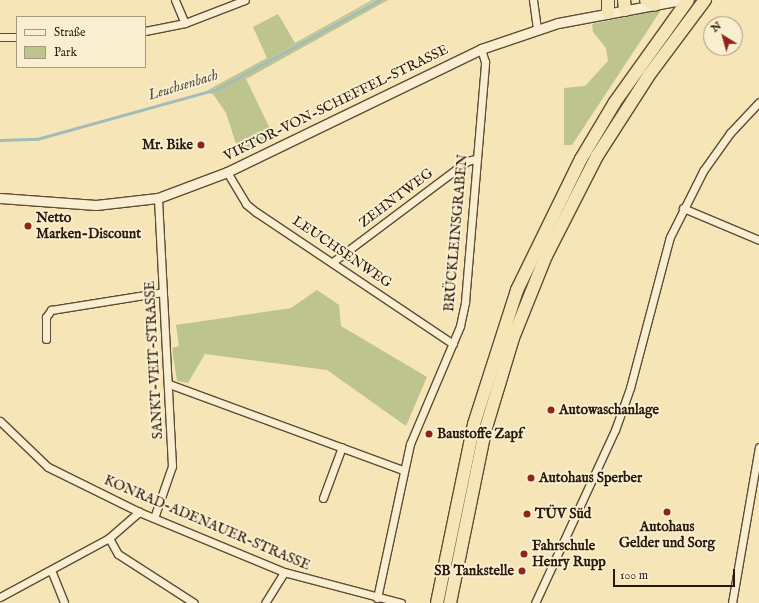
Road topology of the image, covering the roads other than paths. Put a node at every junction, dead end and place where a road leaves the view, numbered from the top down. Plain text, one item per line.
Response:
1 (175, 0) edge
2 (245, 0) edge
3 (533, 0) edge
4 (608, 0) edge
5 (704, 0) edge
6 (650, 2) edge
7 (684, 2) edge
8 (624, 5) edge
9 (608, 12) junction
10 (185, 23) junction
11 (537, 29) junction
12 (146, 32) edge
13 (0, 37) edge
14 (16, 37) edge
15 (481, 49) junction
16 (759, 102) edge
17 (475, 160) junction
18 (227, 172) junction
19 (0, 198) edge
20 (158, 198) junction
21 (683, 208) junction
22 (759, 240) edge
23 (334, 262) junction
24 (163, 292) junction
25 (46, 339) dead end
26 (453, 344) junction
27 (169, 384) junction
28 (0, 421) edge
29 (342, 446) junction
30 (759, 447) edge
31 (403, 470) junction
32 (323, 498) dead end
33 (139, 512) junction
34 (154, 518) junction
35 (109, 538) junction
36 (51, 570) junction
37 (284, 572) junction
38 (0, 597) edge
39 (376, 598) junction
40 (64, 603) edge
41 (194, 603) edge
42 (265, 603) edge
43 (401, 603) edge
44 (437, 603) edge
45 (450, 603) edge
46 (535, 603) edge
47 (732, 603) edge

1 - 10 street
2 - 10 street
3 - 11 street
4 - 9 highway
5 - 45 highway
6 - 7 street, VIKTOR-VON-SCHEFFEL-STRASSE
6 - 8 street, VIKTOR-VON-SCHEFFEL-STRASSE
7 - 44 highway
8 - 9 street, VIKTOR-VON-SCHEFFEL-STRASSE
9 - 11 street, VIKTOR-VON-SCHEFFEL-STRASSE
10 - 12 street
11 - 15 street, VIKTOR-VON-SCHEFFEL-STRASSE
13 - 14 street
15 - 17 street, BRÜCKLEINSGRABEN
15 - 18 street, VIKTOR-VON-SCHEFFEL-STRASSE
16 - 21 street
17 - 23 street, ZEHNTWEG
17 - 26 street, BRÜCKLEINSGRABEN
18 - 20 street, VIKTOR-VON-SCHEFFEL-STRASSE
18 - 23 street, LEUCHSENWEG
19 - 20 street, VIKTOR-VON-SCHEFFEL-STRASSE
20 - 24 street, SANKT-VEIT-STRASSE
21 - 22 street
21 - 46 street
23 - 26 street, LEUCHSENWEG
24 - 25 street
24 - 27 street, SANKT-VEIT-STRASSE
26 - 31 street, BRÜCKLEINSGRABEN
27 - 29 street
27 - 34 street, SANKT-VEIT-STRASSE
28 - 33 street, KONRAD-ADENAUER-STRASSE
29 - 31 street
29 - 32 street
30 - 47 street
31 - 39 street, BRÜCKLEINSGRABEN
33 - 34 street, KONRAD-ADENAUER-STRASSE
33 - 35 street
34 - 37 street, KONRAD-ADENAUER-STRASSE
35 - 36 street
35 - 41 street
36 - 38 street
36 - 40 street
37 - 39 street, KONRAD-ADENAUER-STRASSE
37 - 42 street
39 - 43 street, KONRAD-ADENAUER-STRASSE

